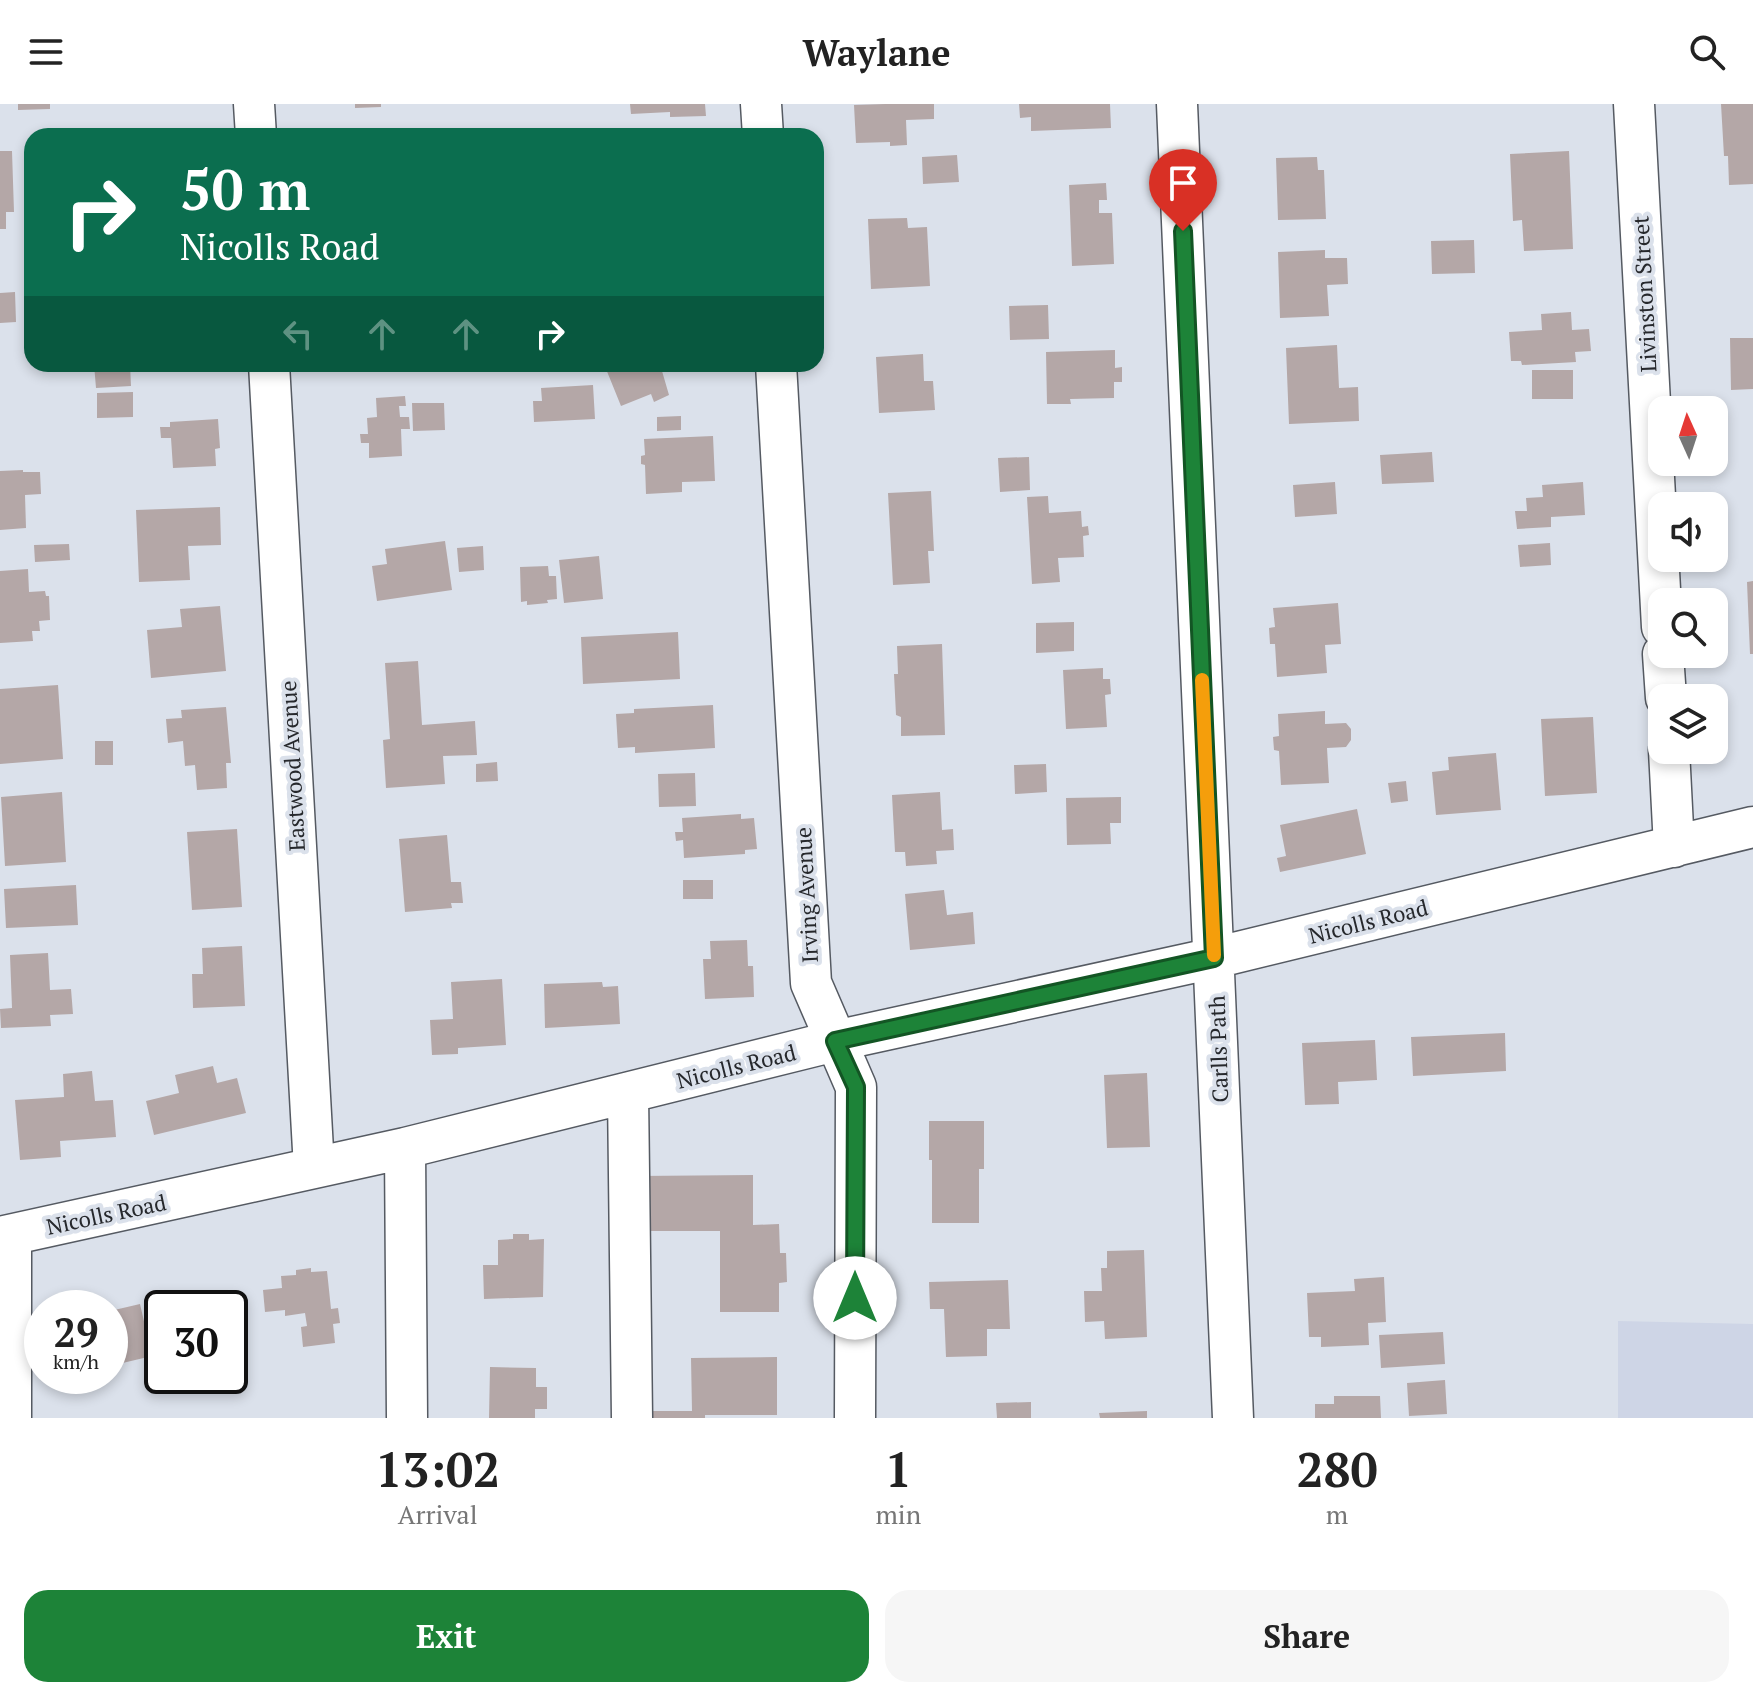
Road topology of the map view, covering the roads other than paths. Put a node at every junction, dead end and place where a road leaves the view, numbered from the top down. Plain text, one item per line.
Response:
1 (254, 104) edge
2 (761, 104) edge
3 (1177, 104) edge
4 (1634, 104) edge
5 (256, 128) edge
6 (762, 128) edge
7 (269, 372) edge
8 (776, 372) edge
9 (1660, 588) edge
10 (1670, 764) edge
11 (1753, 827) edge
12 (1674, 847) junction
13 (1214, 958) junction
14 (835, 1041) junction
15 (628, 1093) junction
16 (405, 1148) junction
17 (314, 1168) junction
18 (6, 1236) edge
19 (11, 1418) edge
20 (407, 1418) edge
21 (632, 1418) edge
22 (855, 1418) edge
23 (1233, 1418) edge

1 - 5 street
2 - 6 street
3 - 13 street, Carlls Path
4 - 9 street, Livinston Street
7 - 17 street, Eastwood Avenue
8 - 14 street, Irving Avenue
10 - 12 street
11 - 12 street, Nicolls Road
12 - 13 street, Nicolls Road
13 - 14 street, Nicolls Road
13 - 23 street, Carlls Path
14 - 15 street, Nicolls Road
14 - 22 street, Irving Avenue
15 - 16 street, Nicolls Road
15 - 21 street
16 - 17 street, Nicolls Road
16 - 20 street
17 - 18 street, Nicolls Road
18 - 19 street

